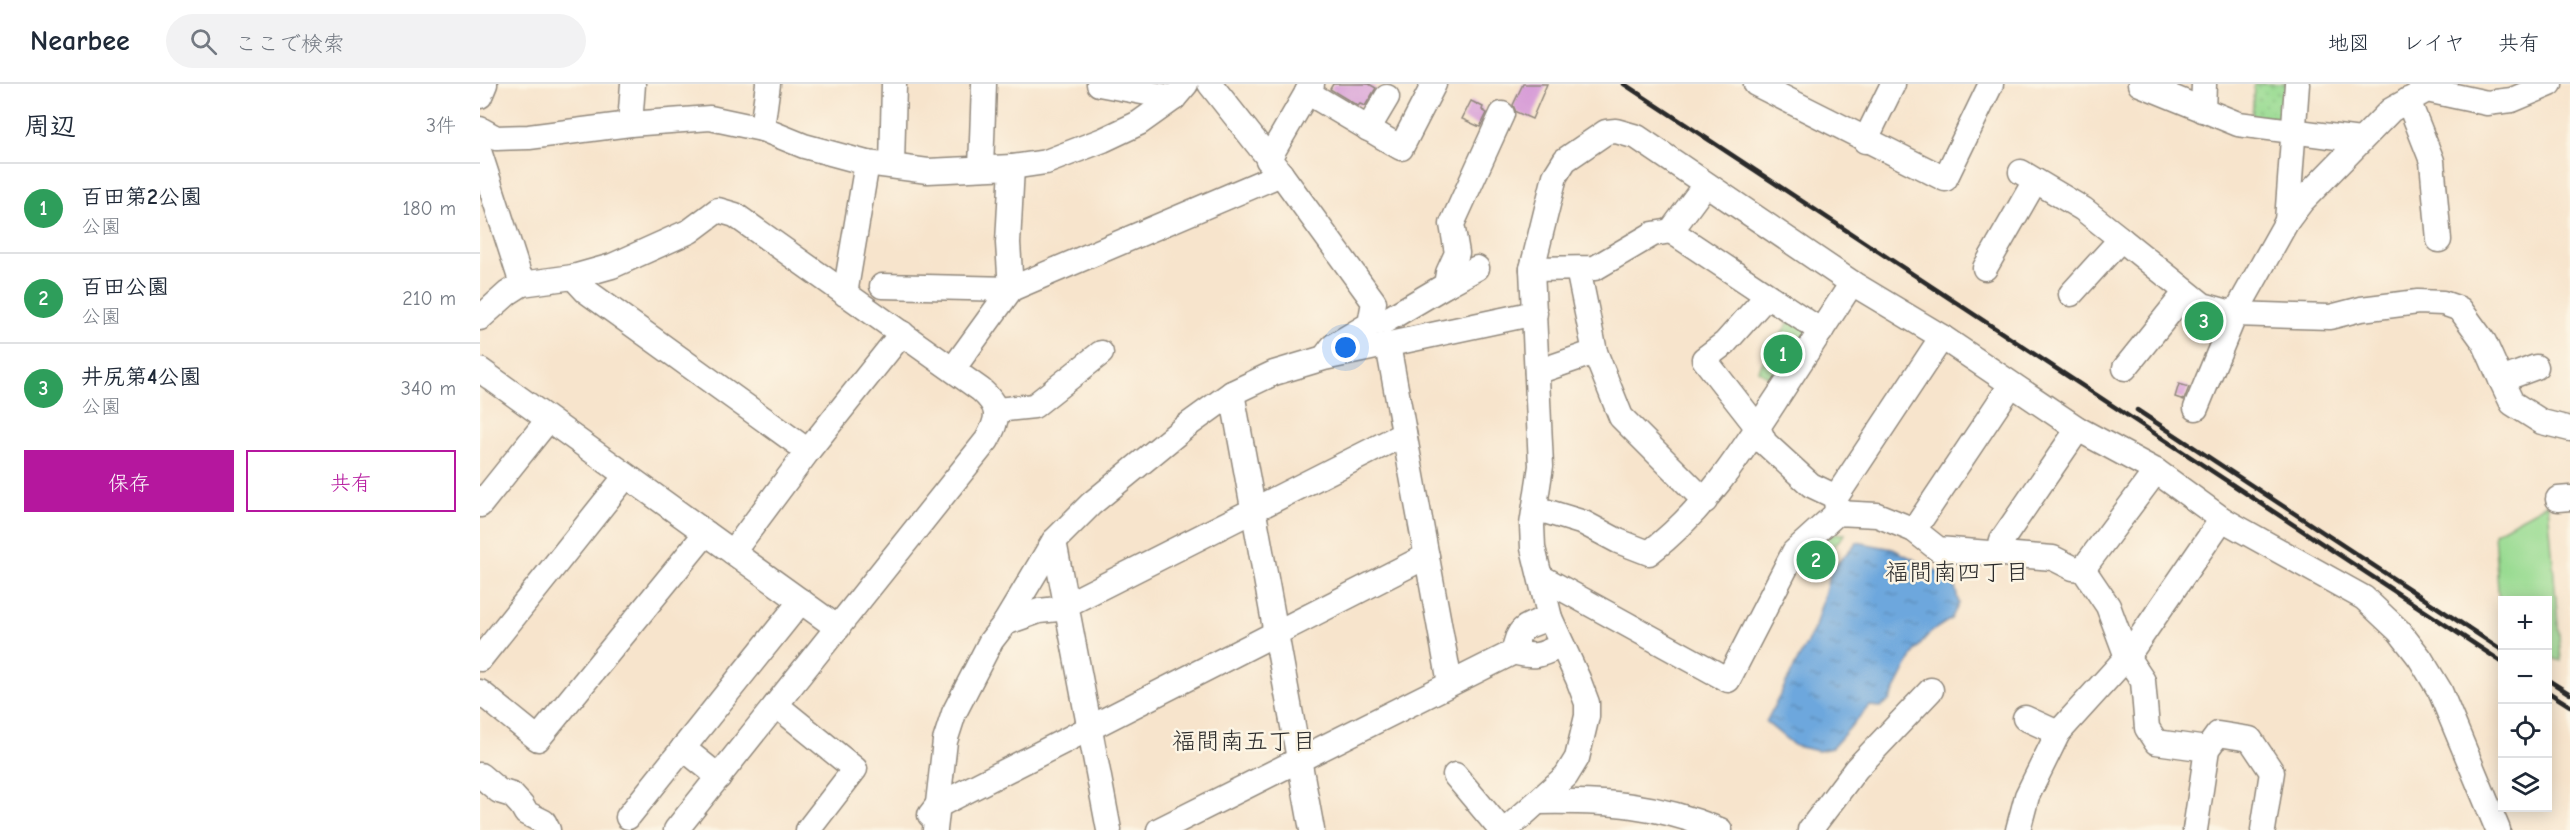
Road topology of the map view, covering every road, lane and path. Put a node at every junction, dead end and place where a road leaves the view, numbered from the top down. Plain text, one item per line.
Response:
1 (485, 84) edge
2 (633, 84) edge
3 (768, 84) edge
4 (894, 84) edge
5 (984, 84) edge
6 (1099, 84) edge
7 (1210, 84) edge
8 (1434, 84) edge
9 (1756, 84) edge
10 (1893, 84) edge
11 (1991, 84) edge
12 (2140, 84) edge
13 (2204, 84) edge
14 (2296, 84) edge
15 (2550, 84) edge
16 (1309, 88) edge
17 (1180, 91) edge
18 (480, 96) edge
19 (1387, 97) dead end
20 (2408, 100) junction
21 (2203, 110) junction
22 (1502, 114) dead end
23 (630, 124) junction
24 (480, 129) edge
25 (762, 129) junction
26 (1368, 129) junction
27 (2293, 131) junction
28 (2360, 140) junction
29 (1865, 141) junction
30 (480, 154) edge
31 (867, 163) junction
32 (892, 166) junction
33 (1012, 167) junction
34 (1275, 167) junction
35 (981, 168) junction
36 (1705, 185) junction
37 (2287, 221) junction
38 (1671, 231) junction
39 (2121, 239) junction
40 (2439, 240) dead end
41 (1477, 268) dead end
42 (1985, 268) dead end
43 (1532, 269) junction
44 (1578, 269) junction
45 (573, 277) junction
46 (1852, 283) junction
47 (522, 284) junction
48 (1446, 285) junction
49 (882, 286) dead end
50 (1011, 289) junction
51 (2186, 292) junction
52 (845, 294) junction
53 (2071, 294) dead end
54 (1767, 296) junction
55 (1535, 313) junction
56 (2235, 314) junction
57 (480, 318) edge
58 (1370, 324) junction
59 (1821, 331) junction
60 (902, 333) junction
61 (1942, 338) junction
62 (1388, 345) junction
63 (1595, 352) junction
64 (1101, 353) dead end
65 (1323, 358) junction
66 (2536, 367) dead end
67 (2125, 368) dead end
68 (953, 369) junction
69 (480, 370) edge
70 (1537, 372) junction
71 (2501, 380) junction
72 (2012, 385) junction
73 (1233, 393) junction
74 (2196, 408) dead end
75 (996, 410) junction
76 (548, 420) junction
77 (1758, 428) junction
78 (2078, 429) junction
79 (2570, 429) edge
80 (1404, 434) junction
81 (808, 451) junction
82 (2156, 471) junction
83 (626, 476) junction
84 (1705, 501) junction
85 (480, 505) edge
86 (1837, 505) junction
87 (1535, 508) junction
88 (1253, 510) junction
89 (2222, 519) junction
90 (1914, 530) junction
91 (706, 533) junction
92 (1054, 541) junction
93 (733, 552) junction
94 (1998, 555) junction
95 (1427, 556) junction
96 (2083, 569) junction
97 (1541, 577) junction
98 (801, 601) junction
99 (1066, 605) junction
100 (1550, 618) junction
101 (1005, 623) junction
102 (838, 628) junction
103 (1276, 633) junction
104 (1562, 645) junction
105 (1514, 652) junction
106 (2127, 657) junction
107 (480, 659) edge
108 (1450, 683) junction
109 (1931, 690) dead end
110 (480, 692) edge
111 (776, 705) junction
112 (2025, 718) dead end
113 (1089, 729) junction
114 (2058, 733) junction
115 (683, 748) junction
116 (2207, 749) junction
117 (1299, 759) junction
118 (480, 775) edge
119 (1455, 775) dead end
120 (719, 777) junction
121 (1539, 802) junction
122 (937, 806) junction
123 (628, 817) dead end
124 (520, 822) edge
125 (548, 830) edge
126 (676, 830) edge
127 (808, 830) edge
128 (918, 830) edge
129 (935, 830) edge
130 (1109, 830) edge
131 (1159, 830) edge
132 (1312, 830) edge
133 (1502, 830) edge
134 (1506, 830) edge
135 (1720, 830) edge
136 (1810, 830) edge
137 (2018, 830) edge
138 (2195, 830) edge
139 (2263, 830) edge
140 (2498, 830) edge

1 - 18 street
2 - 23 street
3 - 25 street
4 - 32 street
5 - 35 street
6 - 17 street
7 - 34 street
8 - 26 street
9 - 29 street
10 - 29 street
11 - 29 street
12 - 21 street
13 - 21 street
14 - 27 street
15 - 20 street
16 - 26 street
16 - 34 street
17 - 33 street
19 - 26 street
20 - 28 street
20 - 40 street
21 - 27 street
22 - 48 street
23 - 24 street
23 - 25 street
25 - 31 street
27 - 28 street
27 - 37 street
28 - 37 street
30 - 47 street
31 - 32 street
31 - 52 street
32 - 35 street
33 - 35 street
33 - 50 street
34 - 50 street
34 - 58 street
36 - 38 street
36 - 43 street
36 - 46 street
37 - 56 street
38 - 44 street
38 - 54 street
39 - 42 street
39 - 51 street
39 - 53 street
41 - 48 street
43 - 44 street
43 - 55 street
44 - 63 street
45 - 47 street
45 - 52 street
45 - 81 street
46 - 59 street
46 - 61 street
47 - 57 street
48 - 58 street
49 - 50 street
50 - 68 street
51 - 56 street
51 - 67 street
52 - 60 street
54 - 59 street
54 - 77 street
55 - 62 street
55 - 70 street
56 - 71 street
56 - 74 street
58 - 65 street
59 - 77 street
60 - 68 street
60 - 81 street
61 - 72 street
61 - 86 street
62 - 65 street
62 - 80 street
63 - 70 street
63 - 84 street
64 - 75 street
65 - 73 street
66 - 71 street
68 - 75 street
69 - 76 street
70 - 87 street
71 - 79 street
72 - 78 street
72 - 90 street
73 - 88 street
73 - 92 street
75 - 102 street
76 - 83 street
76 - 85 street
77 - 84 street
77 - 86 street
78 - 82 street
78 - 94 street
80 - 88 street
80 - 95 street
81 - 93 street
82 - 89 street
82 - 96 street
83 - 91 street
83 - 107 street
84 - 87 street
86 - 90 street
86 - 97 street
87 - 97 street
88 - 99 street
88 - 103 street
89 - 106 street
89 - 140 street
90 - 94 street
91 - 93 street
91 - 110 street
92 - 99 street
92 - 101 street
93 - 98 street
94 - 96 street
95 - 103 street
95 - 108 street
96 - 106 street
97 - 100 street
98 - 102 street
98 - 115 street
99 - 101 street
99 - 113 street
100 - 104 street
100 - 105 street
101 - 122 street
102 - 111 street
103 - 113 street
103 - 117 street
104 - 105 street
104 - 121 street
105 - 108 street
106 - 114 street
106 - 116 street
108 - 117 street
109 - 136 street
111 - 120 street
111 - 127 street
112 - 114 street
113 - 122 street
113 - 130 street
114 - 137 street
115 - 120 street
115 - 123 street
116 - 138 street
116 - 139 street
117 - 131 street
117 - 132 street
118 - 124 street
119 - 133 street
120 - 126 street
121 - 134 street
121 - 135 street
122 - 128 street
122 - 129 street
124 - 125 street

